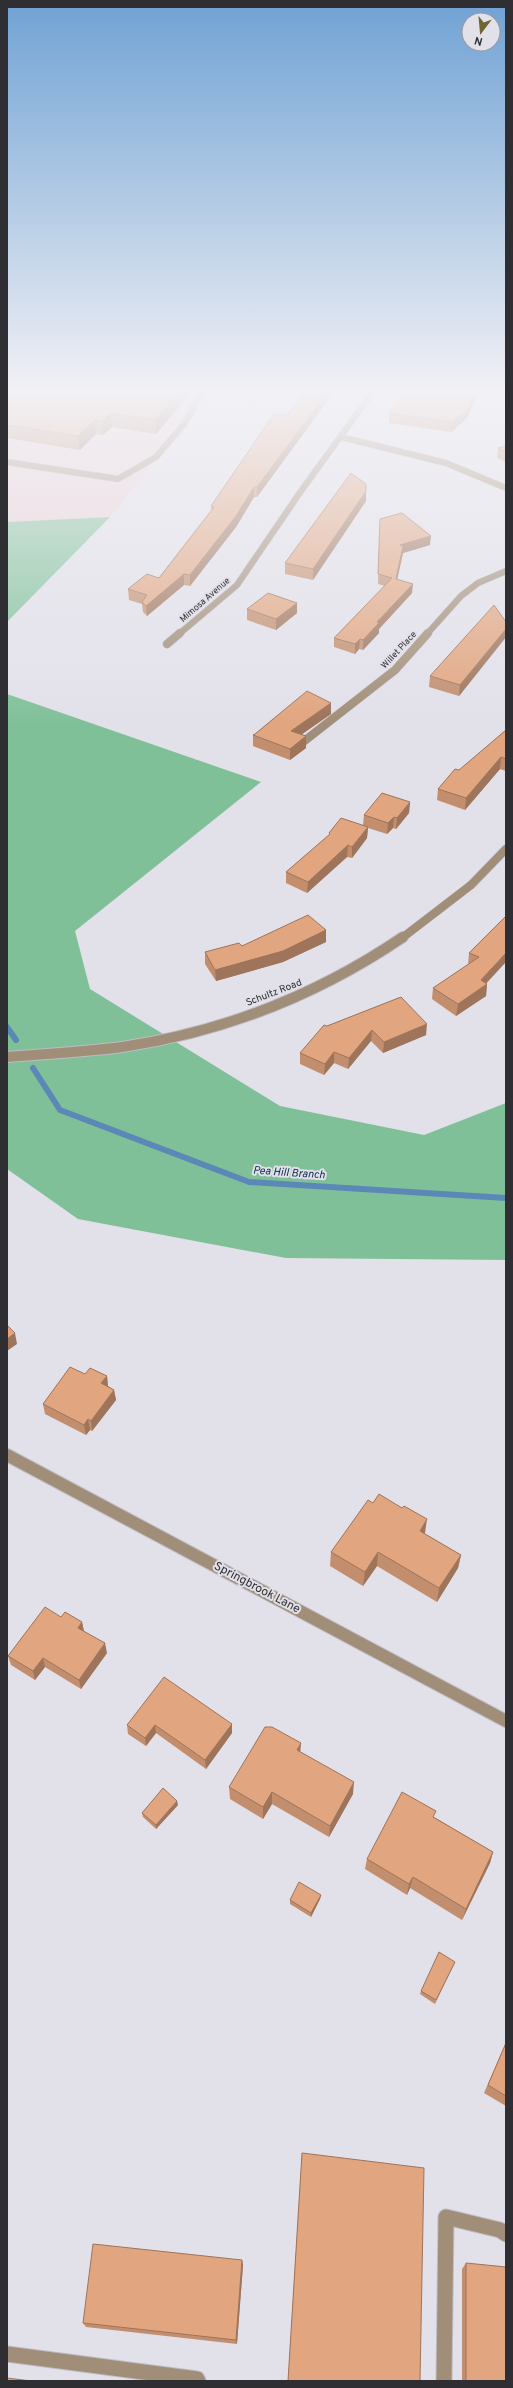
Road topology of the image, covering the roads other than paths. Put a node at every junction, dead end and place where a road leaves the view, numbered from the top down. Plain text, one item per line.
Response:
1 (295, 500) edge
2 (506, 571) edge
3 (167, 644) dead end
4 (303, 742) edge
5 (506, 849) edge
6 (7, 1056) edge
7 (7, 1455) edge
8 (506, 1721) edge
9 (506, 2234) edge
10 (7, 2354) edge
11 (198, 2381) edge
12 (444, 2381) edge

1 - 3 street, Mimosa Avenue
2 - 4 street, Willet Place
5 - 6 street, Schultz Road
7 - 8 street, Springbrook Lane
9 - 12 street
10 - 11 street

